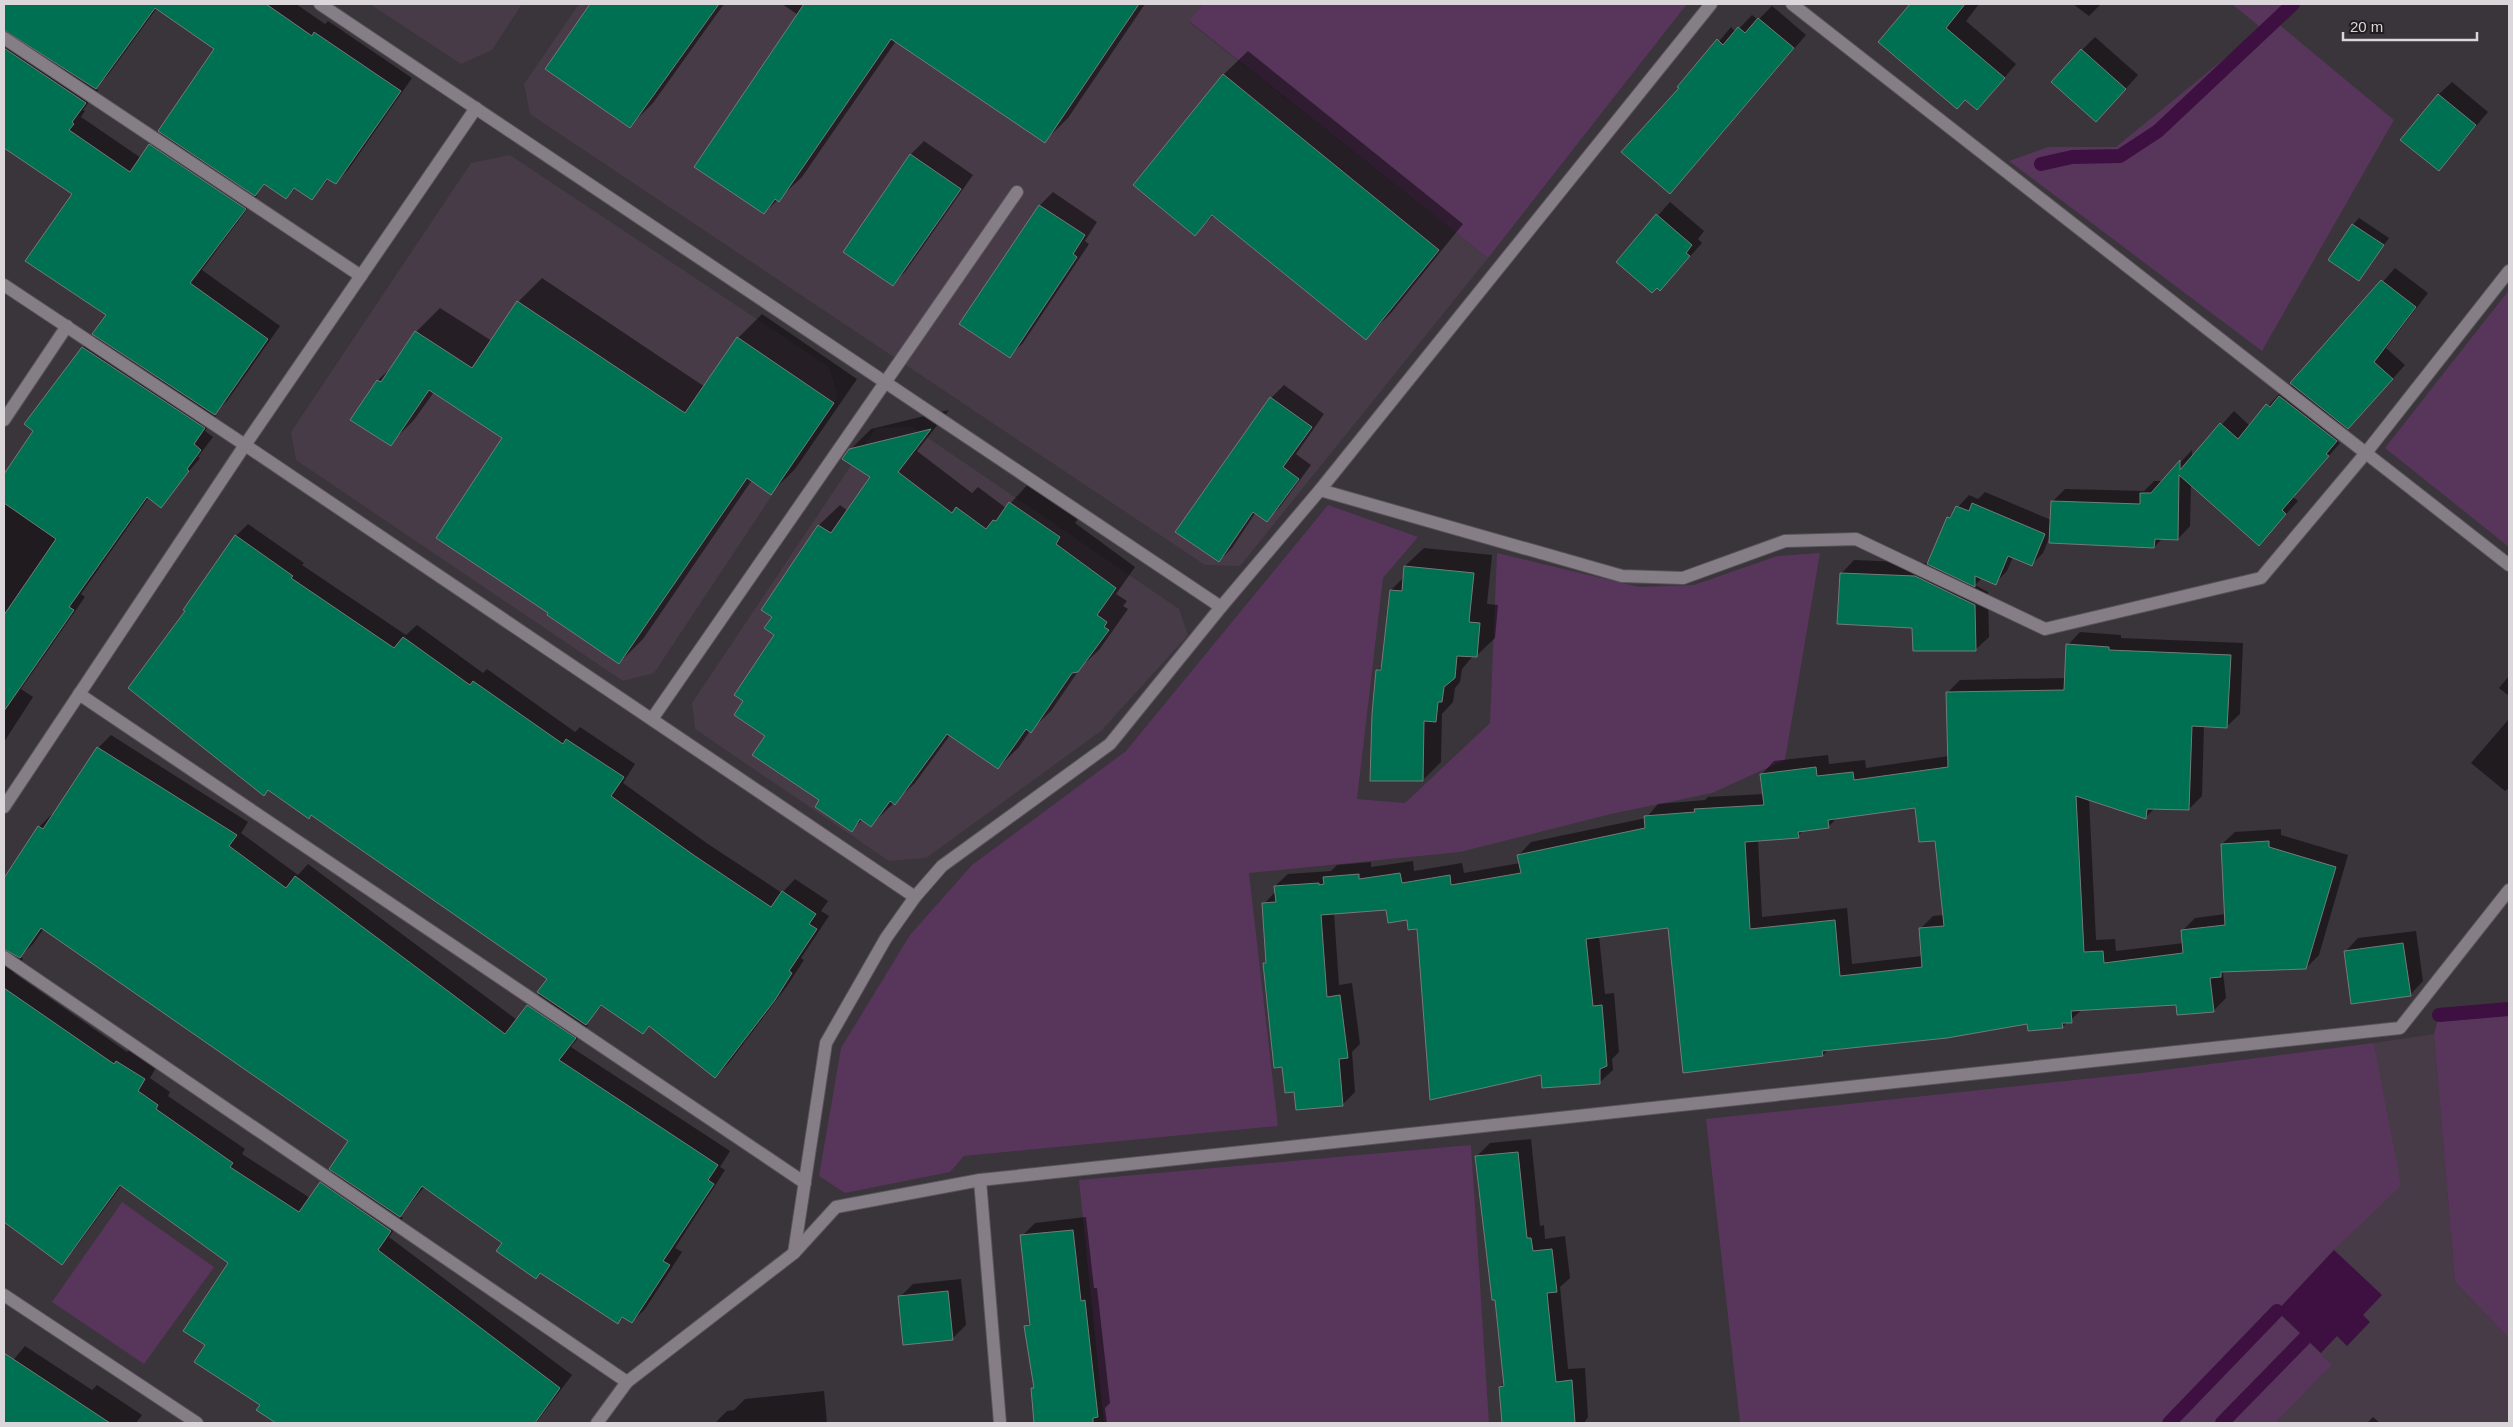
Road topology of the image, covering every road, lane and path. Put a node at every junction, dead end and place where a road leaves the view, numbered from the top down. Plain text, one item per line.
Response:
1 (320, 4) edge
2 (1712, 4) edge
3 (1792, 4) edge
4 (4, 38) edge
5 (476, 108) junction
6 (1017, 192) dead end
7 (2509, 271) edge
8 (361, 276) junction
9 (4, 285) edge
10 (67, 326) junction
11 (884, 381) junction
12 (4, 420) edge
13 (245, 445) junction
14 (2365, 454) junction
15 (1320, 490) junction
16 (2509, 565) edge
17 (1220, 607) junction
18 (79, 694) junction
19 (652, 719) junction
20 (4, 807) edge
21 (2509, 890) edge
22 (915, 897) junction
23 (4, 957) edge
24 (980, 1180) junction
25 (804, 1183) junction
26 (794, 1253) junction
27 (4, 1295) edge
28 (627, 1382) junction
29 (197, 1423) edge
30 (597, 1423) edge
31 (1000, 1423) edge

1 - 5 street
2 - 15 street
3 - 14 street
4 - 8 street
5 - 8 street
5 - 11 street
6 - 11 street
7 - 14 street
8 - 13 street
9 - 10 street
10 - 12 street
10 - 13 street
11 - 17 street
11 - 19 street
13 - 18 street
13 - 19 street
14 - 15 street
14 - 16 street
15 - 17 street
17 - 22 street
18 - 20 street
18 - 25 street
19 - 22 street
21 - 24 street
22 - 25 street
23 - 28 street
24 - 26 street
24 - 31 street
25 - 26 street
26 - 28 street
27 - 29 street
28 - 30 street

